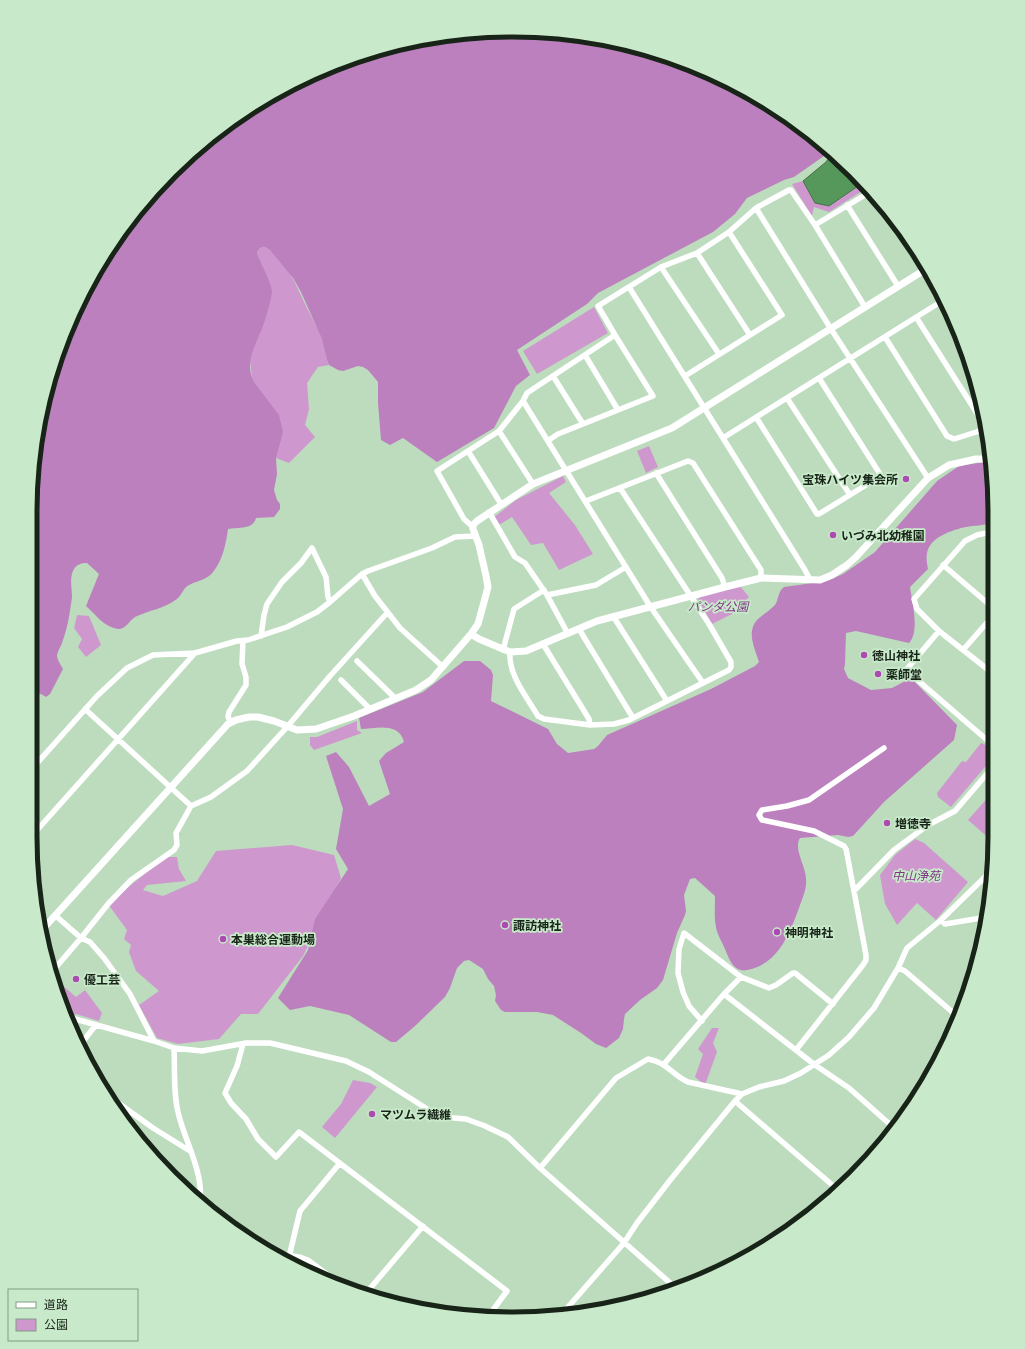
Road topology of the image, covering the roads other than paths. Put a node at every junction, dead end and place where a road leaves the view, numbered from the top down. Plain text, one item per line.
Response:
1 (866, 194) edge
2 (847, 205) junction
3 (756, 208) junction
4 (814, 225) junction
5 (729, 232) junction
6 (696, 253) junction
7 (661, 267) junction
8 (922, 271) edge
9 (898, 286) junction
10 (629, 287) junction
11 (939, 303) edge
12 (865, 307) junction
13 (916, 317) junction
14 (831, 329) junction
15 (750, 335) junction
16 (616, 336) junction
17 (885, 337) junction
18 (719, 354) junction
19 (585, 355) junction
20 (850, 358) junction
21 (553, 376) junction
22 (684, 376) junction
23 (819, 378) junction
24 (787, 398) junction
25 (524, 400) junction
26 (704, 408) junction
27 (618, 410) junction
28 (978, 414) edge
29 (756, 417) junction
30 (583, 424) junction
31 (981, 429) edge
32 (499, 431) junction
33 (723, 438) junction
34 (549, 440) junction
35 (468, 451) junction
36 (985, 459) edge
37 (566, 470) junction
38 (656, 473) junction
39 (928, 478) junction
40 (533, 484) junction
41 (620, 488) junction
42 (850, 495) junction
43 (586, 501) junction
44 (502, 504) junction
45 (489, 512) junction
46 (473, 527) junction
47 (988, 535) edge
48 (476, 536) junction
49 (943, 565) junction
50 (626, 567) junction
51 (362, 574) junction
52 (761, 578) junction
53 (810, 580) junction
54 (725, 587) junction
55 (545, 593) junction
56 (690, 596) junction
57 (330, 602) junction
58 (988, 603) edge
59 (650, 606) junction
60 (387, 612) junction
61 (613, 616) junction
62 (988, 621) edge
63 (579, 629) junction
64 (939, 632) junction
65 (471, 634) junction
66 (568, 634) junction
67 (261, 636) junction
68 (243, 641) junction
69 (543, 644) junction
70 (963, 650) junction
71 (506, 651) junction
72 (195, 654) junction
73 (357, 661) dead end
74 (443, 667) junction
75 (988, 670) edge
76 (341, 680) dead end
77 (703, 683) junction
78 (395, 698) junction
79 (667, 701) junction
80 (85, 709) junction
81 (370, 709) junction
82 (633, 718) junction
83 (231, 722) junction
84 (590, 725) junction
85 (287, 727) junction
86 (988, 739) edge
87 (118, 741) junction
88 (884, 748) dead end
89 (37, 763) edge
90 (988, 772) edge
91 (171, 787) junction
92 (191, 806) junction
93 (37, 830) edge
94 (986, 875) edge
95 (854, 891) junction
96 (56, 916) junction
97 (981, 918) edge
98 (941, 920) junction
99 (46, 926) edge
100 (81, 938) junction
101 (55, 968) edge
102 (898, 968) junction
103 (741, 976) junction
104 (724, 994) junction
105 (833, 1004) junction
106 (954, 1013) edge
107 (74, 1020) edge
108 (702, 1021) junction
109 (95, 1026) junction
110 (83, 1041) edge
111 (154, 1041) junction
112 (243, 1044) junction
113 (174, 1048) junction
114 (796, 1050) junction
115 (664, 1064) junction
116 (815, 1065) junction
117 (742, 1094) junction
118 (735, 1101) junction
119 (118, 1103) edge
120 (891, 1125) edge
121 (190, 1151) junction
122 (340, 1163) junction
123 (540, 1168) junction
124 (834, 1187) edge
125 (201, 1195) edge
126 (423, 1226) junction
127 (624, 1243) junction
128 (289, 1256) edge
129 (293, 1258) edge
130 (324, 1273) edge
131 (672, 1284) edge
132 (369, 1290) edge
133 (566, 1309) edge
134 (492, 1311) edge

1 - 2 street
2 - 4 street
2 - 9 street
3 - 4 street
3 - 5 street
3 - 14 street
4 - 12 street
5 - 6 street
5 - 15 street
6 - 7 street
6 - 15 street
7 - 10 street
7 - 18 street
8 - 9 street
9 - 12 street
10 - 16 street
10 - 22 street
11 - 13 street
12 - 14 street
13 - 17 street
13 - 28 street
14 - 20 street
14 - 26 street
15 - 18 street
16 - 19 street
16 - 27 street
17 - 20 street
17 - 31 street
18 - 22 street
19 - 21 street
19 - 27 street
20 - 23 street
20 - 39 street
21 - 25 street
21 - 30 street
22 - 26 street
23 - 24 street
23 - 42 street
24 - 29 street
24 - 42 street
25 - 32 street
25 - 34 street
26 - 33 street
26 - 37 street
27 - 30 street
29 - 33 street
29 - 42 street
30 - 34 street
32 - 35 street
32 - 40 street
33 - 53 street
34 - 37 street
35 - 44 street
35 - 46 street
36 - 39 street
37 - 40 street
37 - 43 street
38 - 41 street
38 - 52 street
38 - 54 street
39 - 53 street
40 - 44 street
41 - 43 street
41 - 56 street
43 - 50 street
44 - 45 street
45 - 46 street
45 - 55 street
46 - 48 street
47 - 49 street
48 - 51 street
48 - 65 street
49 - 58 street
49 - 64 street
50 - 55 street
50 - 59 street
51 - 57 street
51 - 60 street
52 - 53 street
52 - 54 street
54 - 56 street
55 - 66 street
55 - 71 street
56 - 59 street
56 - 77 street
57 - 67 street
57 - 67 street
59 - 61 street
59 - 77 street
60 - 74 street
60 - 85 street
61 - 63 street
61 - 79 street
62 - 70 street
63 - 66 street
63 - 82 street
64 - 70 street
64 - 86 street
65 - 71 street
65 - 74 street
66 - 69 street
67 - 68 street
68 - 72 street
68 - 83 street
69 - 71 street
69 - 84 street
70 - 75 street
71 - 84 street
72 - 80 street
72 - 87 street
73 - 78 street
74 - 78 street
76 - 81 street
77 - 79 street
78 - 81 street
79 - 82 street
80 - 87 street
80 - 89 street
81 - 85 street
82 - 84 street
83 - 85 street
83 - 91 street
85 - 92 street
87 - 91 street
87 - 93 street
88 - 95 street
90 - 95 street
91 - 92 street
91 - 96 street
92 - 100 street
94 - 98 street
95 - 105 street
96 - 99 street
96 - 100 street
97 - 98 street
98 - 102 street
100 - 101 street
100 - 111 street
102 - 106 street
102 - 116 street
103 - 104 street
103 - 105 street
103 - 108 street
104 - 108 street
104 - 114 street
105 - 114 street
107 - 109 street
108 - 115 street
109 - 110 street
109 - 111 street
111 - 113 street
112 - 113 street
112 - 122 street
112 - 123 street
113 - 121 street
114 - 116 street
115 - 117 street
115 - 123 street
116 - 117 street
116 - 120 street
117 - 118 street
118 - 124 street
118 - 127 street
119 - 121 street
121 - 125 street
122 - 126 street
122 - 128 street
123 - 127 street
126 - 132 street
126 - 134 street
127 - 131 street
127 - 133 street
129 - 130 street

